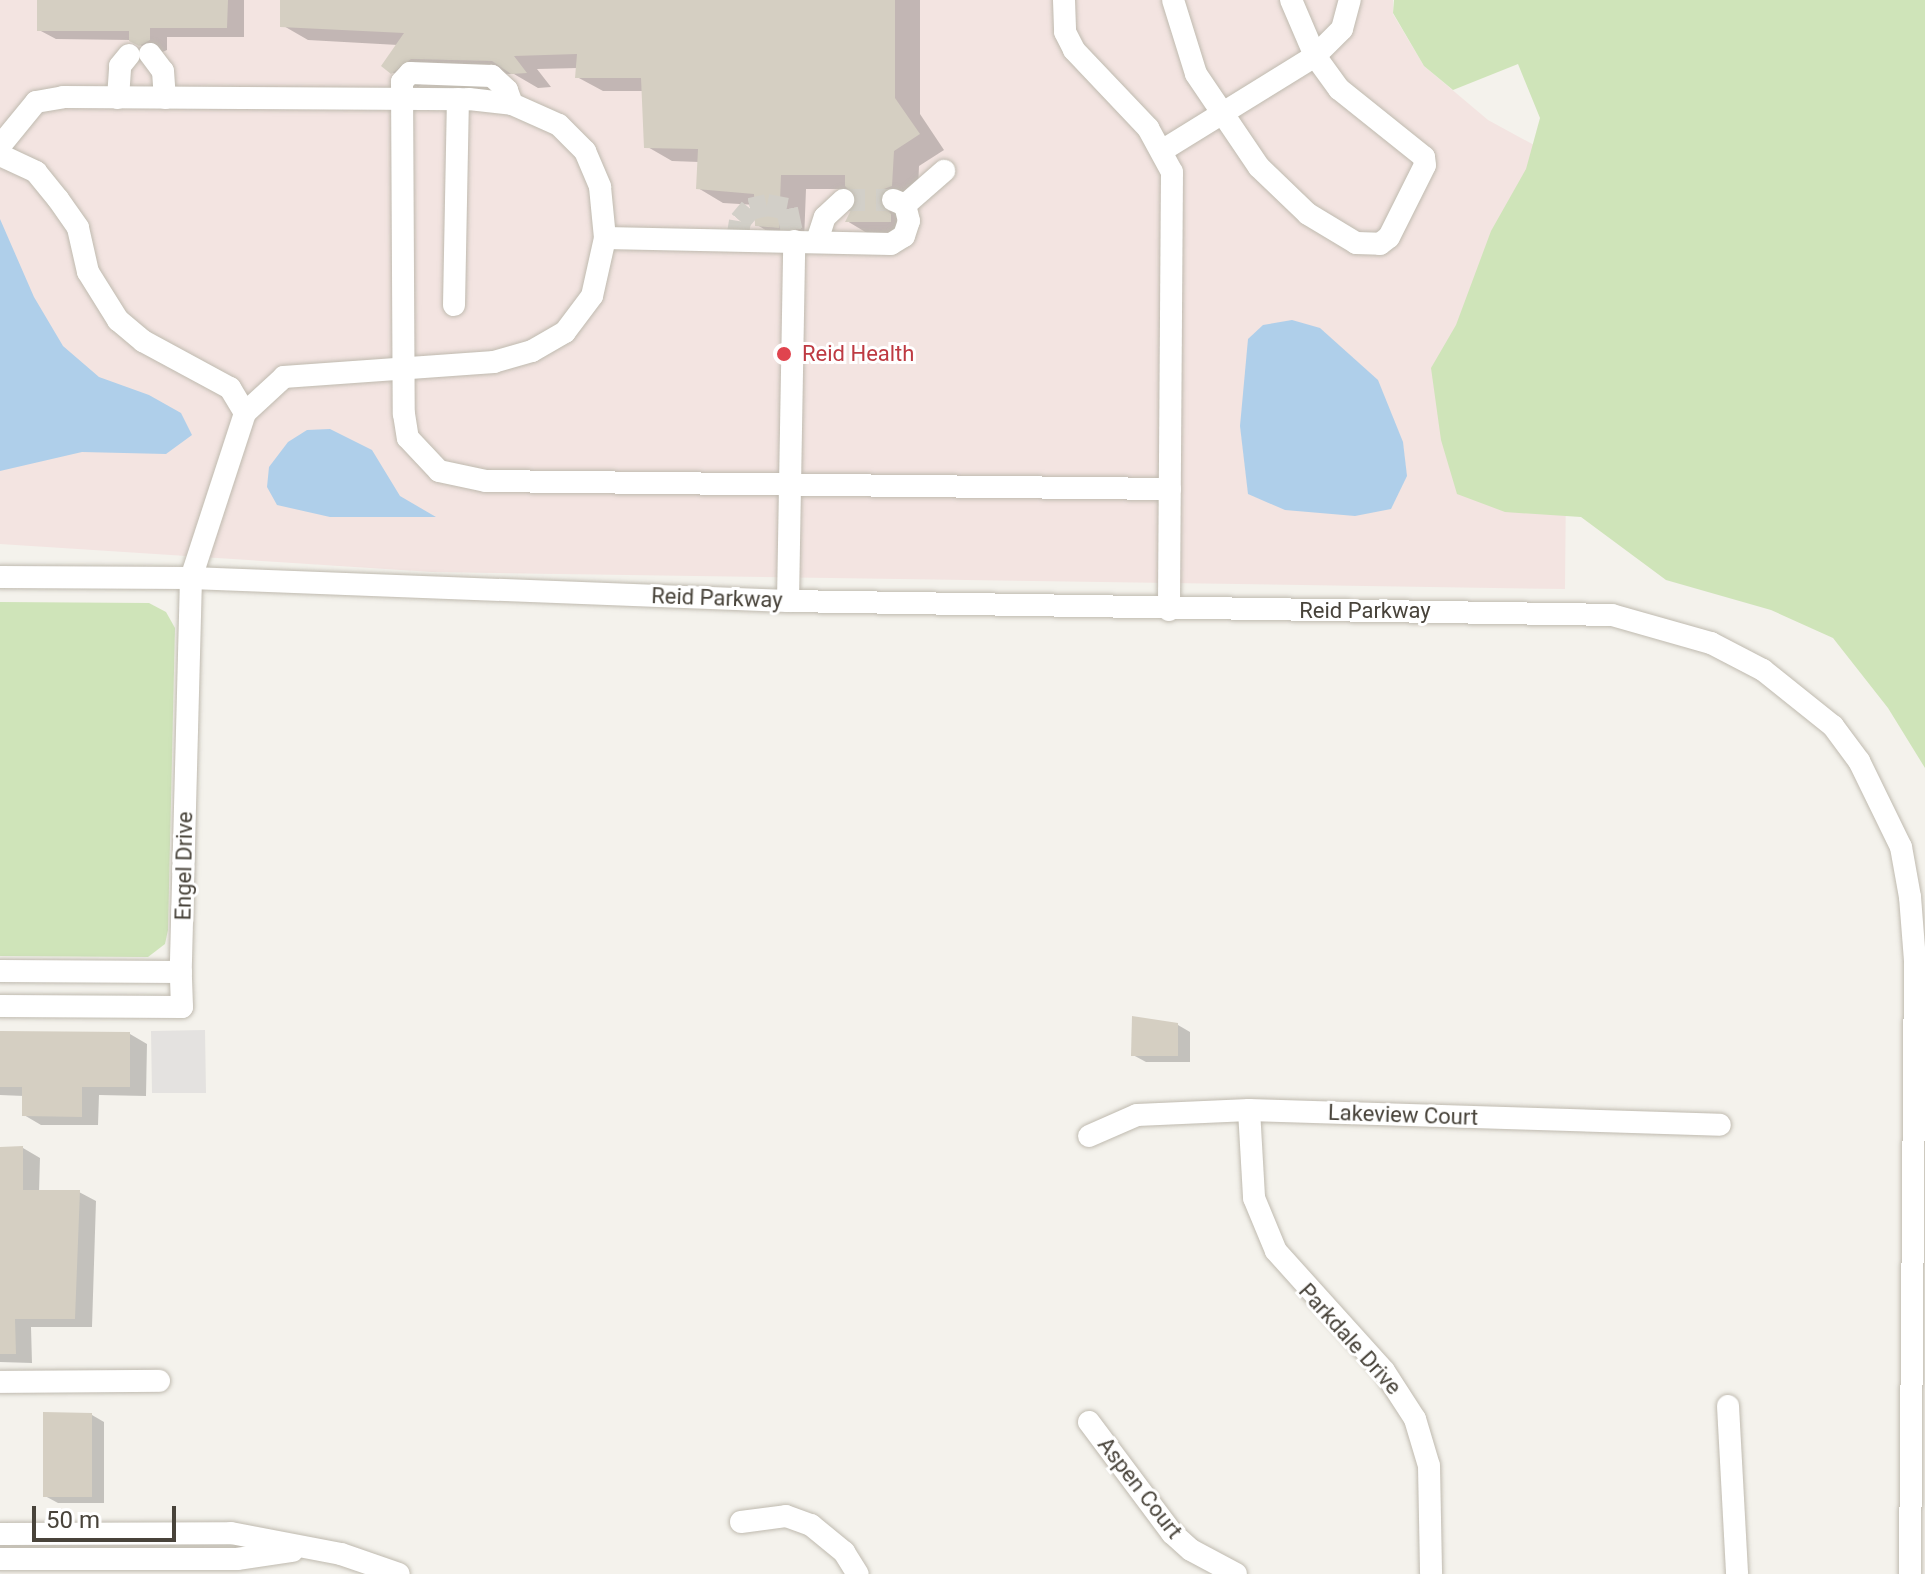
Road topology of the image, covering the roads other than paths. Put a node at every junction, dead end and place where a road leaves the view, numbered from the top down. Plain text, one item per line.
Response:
1 (1064, 0) edge
2 (1173, 0) edge
3 (1291, 0) edge
4 (1350, 0) edge
5 (1315, 56) junction
6 (118, 98) junction
7 (165, 98) junction
8 (403, 99) junction
9 (458, 99) junction
10 (512, 104) junction
11 (1219, 114) junction
12 (0, 146) edge
13 (1163, 150) junction
14 (0, 155) edge
15 (944, 171) dead end
16 (843, 200) dead end
17 (605, 238) junction
18 (794, 241) junction
19 (817, 241) junction
20 (454, 305) dead end
21 (401, 368) junction
22 (245, 413) junction
23 (791, 485) junction
24 (1170, 489) junction
25 (0, 577) edge
26 (191, 578) junction
27 (788, 601) junction
28 (1169, 610) junction
29 (0, 971) edge
30 (181, 972) junction
31 (0, 1006) edge
32 (1249, 1110) junction
33 (1720, 1125) dead end
34 (1089, 1136) dead end
35 (159, 1381) dead end
36 (0, 1382) edge
37 (1728, 1406) dead end
38 (1089, 1422) dead end
39 (741, 1522) dead end
40 (0, 1534) edge
41 (313, 1549) junction
42 (0, 1559) edge
43 (257, 1565) edge
44 (31, 1567) edge
45 (399, 1574) edge
46 (858, 1574) edge
47 (1236, 1574) edge
48 (1431, 1574) edge
49 (1737, 1574) edge
50 (1910, 1574) edge

1 - 13 street
2 - 11 street
3 - 5 street
4 - 5 street
5 - 11 street
5 - 11 street
6 - 7 street
6 - 7 street
6 - 12 street
7 - 8 street
8 - 9 street
8 - 10 street
8 - 21 street
9 - 10 street
9 - 20 street
10 - 17 street
11 - 13 street
13 - 24 street
14 - 22 street
15 - 19 street
16 - 19 street
17 - 18 street
17 - 21 street
18 - 19 street
18 - 23 street
21 - 22 street
21 - 23 street
22 - 26 street, Engel Drive
23 - 24 street
23 - 27 street
24 - 28 street
25 - 26 street, Reid Parkway
26 - 27 street, Reid Parkway
26 - 30 street, Engel Drive
27 - 28 street, Reid Parkway
28 - 50 street, Reid Parkway
29 - 30 street
30 - 31 street, Engel Drive
32 - 33 street, Lakeview Court
32 - 34 street, Lakeview Court
32 - 48 street, Parkdale Drive
35 - 36 street
37 - 49 street
38 - 47 street, Aspen Court
39 - 46 street
40 - 41 street
41 - 43 street
41 - 45 street
42 - 44 street
43 - 44 street

